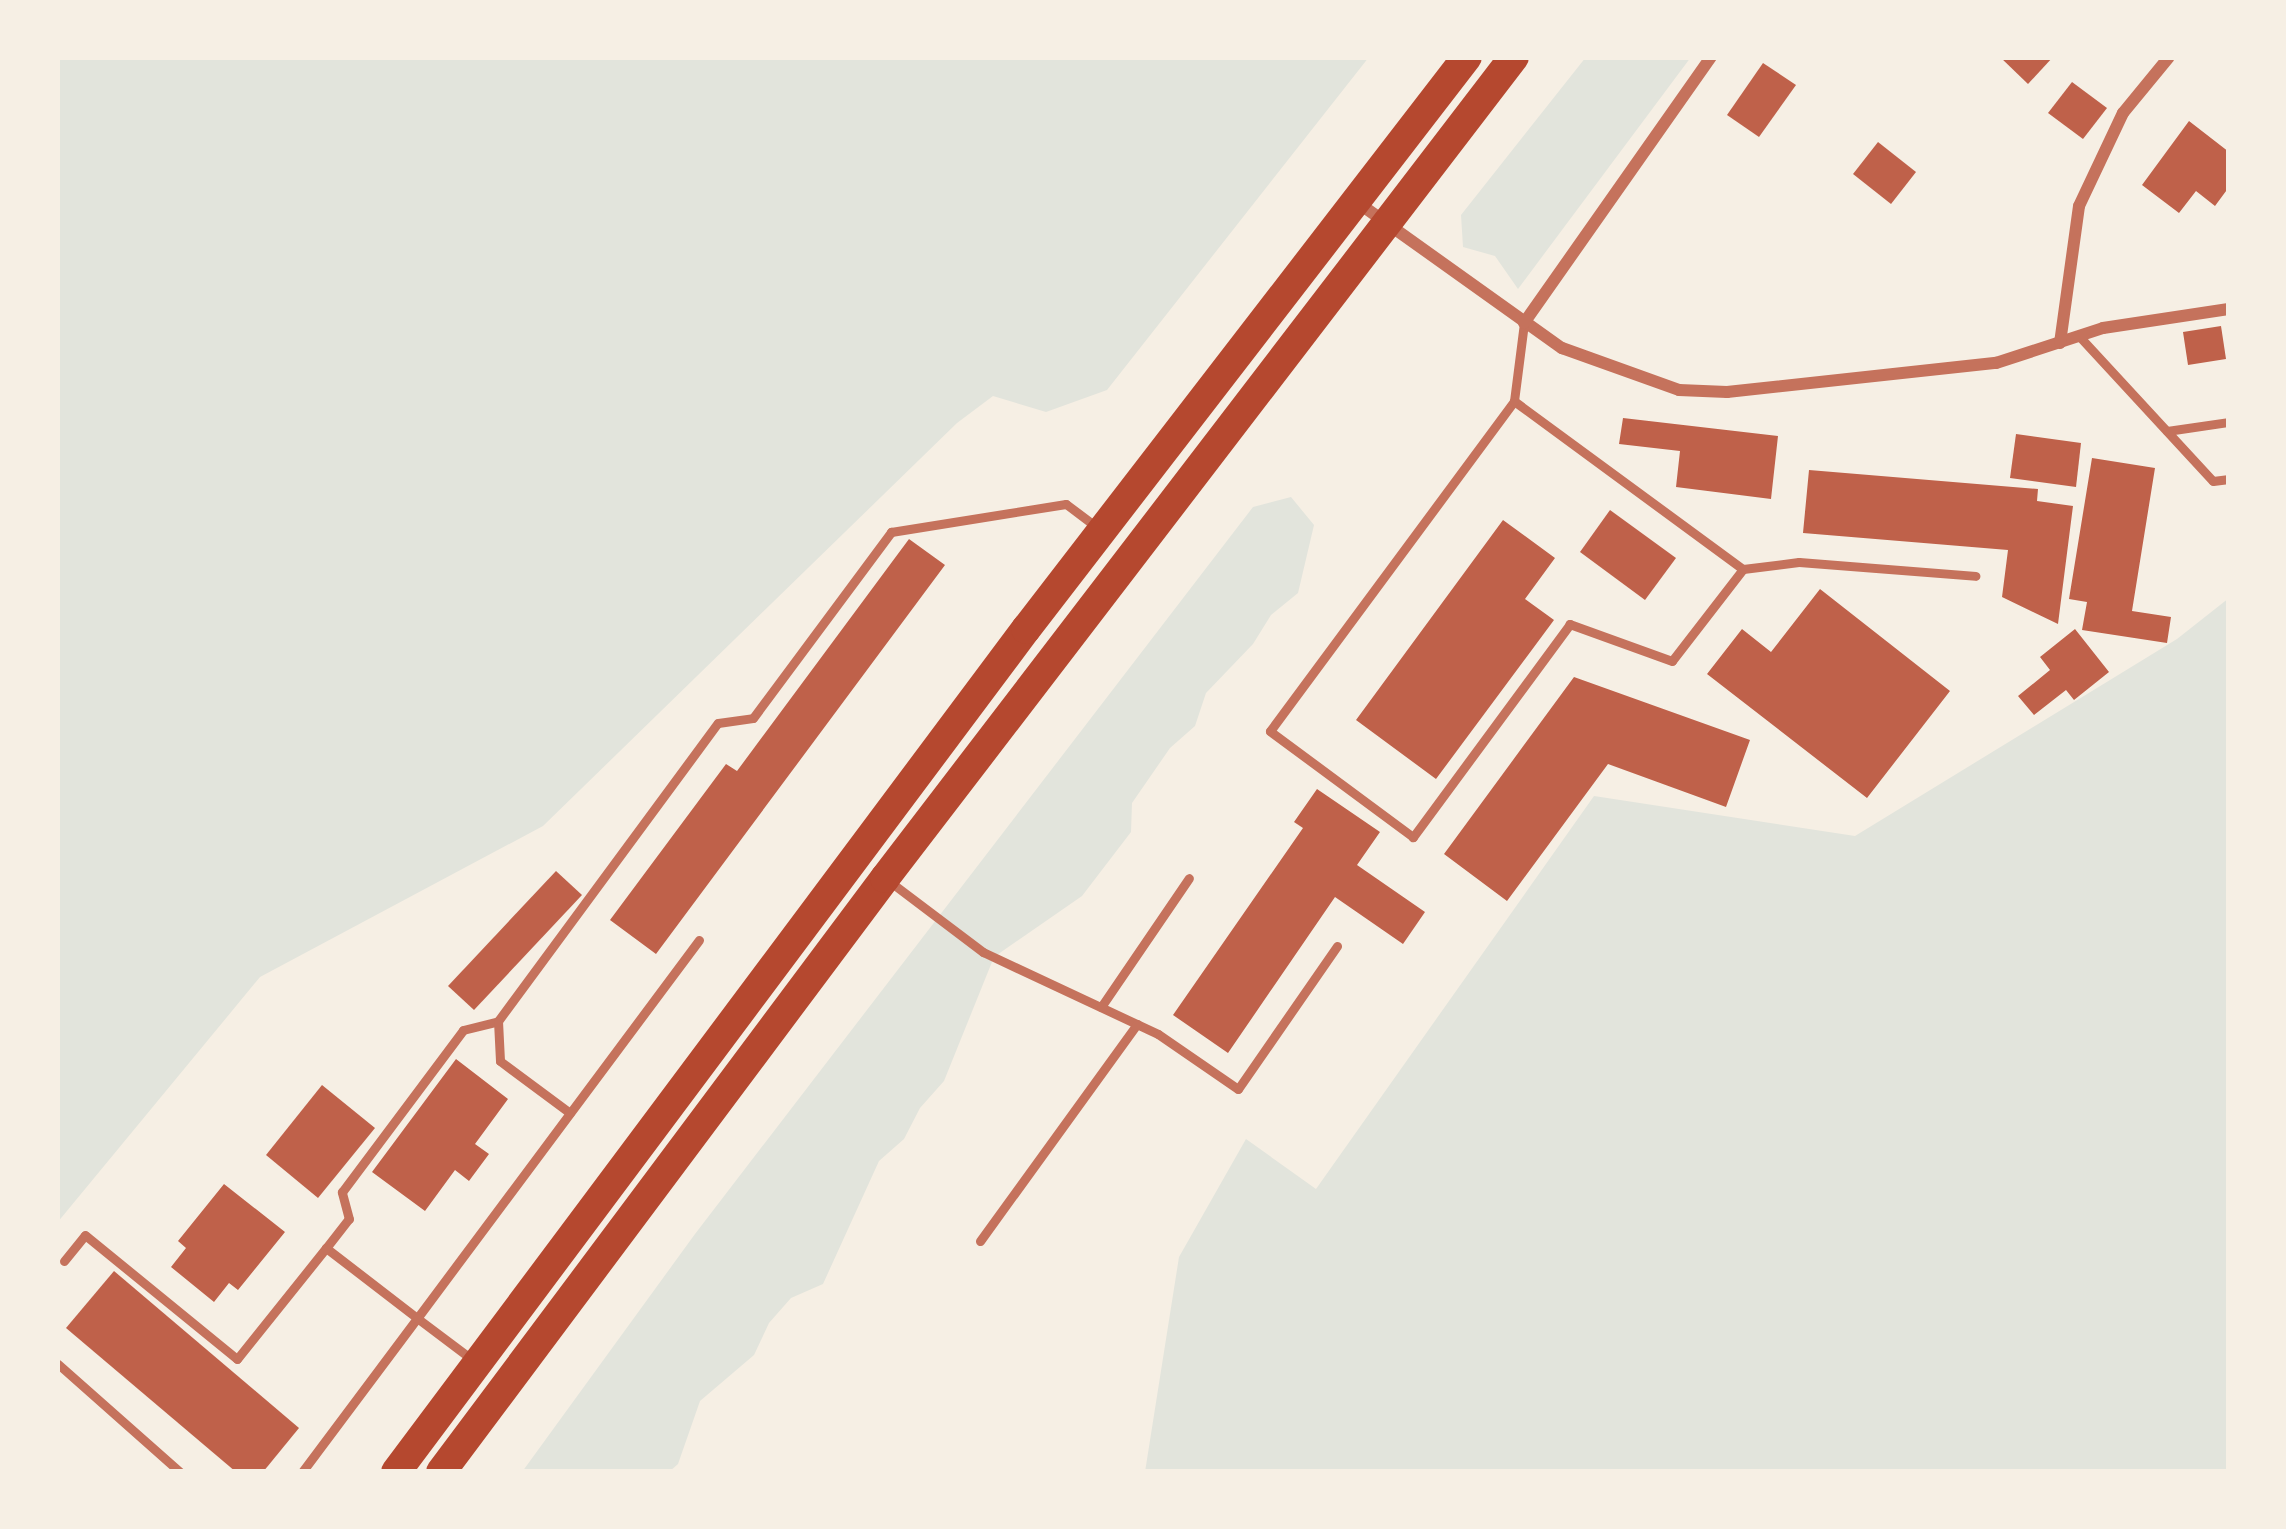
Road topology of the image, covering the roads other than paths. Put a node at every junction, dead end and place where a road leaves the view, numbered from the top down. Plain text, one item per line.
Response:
1 (1466, 57) edge
2 (1514, 57) edge
3 (1711, 57) edge
4 (2169, 57) edge
5 (1355, 201) junction
6 (1384, 224) junction
7 (2229, 310) edge
8 (1524, 323) junction
9 (2079, 336) junction
10 (2060, 343) junction
11 (1514, 401) junction
12 (2229, 422) edge
13 (2167, 431) junction
14 (2229, 478) edge
15 (1100, 530) junction
16 (1743, 569) junction
17 (1975, 576) dead end
18 (884, 878) junction
19 (1189, 878) dead end
20 (699, 940) dead end
21 (1336, 946) dead end
22 (1101, 1007) junction
23 (498, 1021) junction
24 (1137, 1024) junction
25 (570, 1113) junction
26 (980, 1241) dead end
27 (326, 1248) junction
28 (64, 1261) dead end
29 (416, 1318) junction
30 (58, 1364) edge
31 (477, 1364) junction
32 (180, 1472) edge
33 (302, 1472) edge
34 (396, 1472) edge
35 (442, 1472) edge

1 - 5 main road
2 - 6 main road
3 - 8 street
4 - 10 street
5 - 6 street
5 - 15 main road
6 - 8 street
6 - 18 main road
7 - 9 street
8 - 10 street
8 - 11 lane
9 - 10 street
9 - 13 lane
11 - 16 lane
11 - 16 lane
12 - 13 lane
13 - 14 lane
15 - 23 lane
15 - 31 main road
16 - 17 lane
18 - 22 lane
18 - 35 main road
19 - 22 lane
20 - 25 lane
21 - 24 lane
22 - 24 lane
23 - 25 lane
23 - 27 lane
24 - 26 lane
25 - 29 lane
27 - 28 lane
27 - 29 lane
29 - 31 lane
29 - 33 lane
30 - 32 lane
31 - 34 main road

